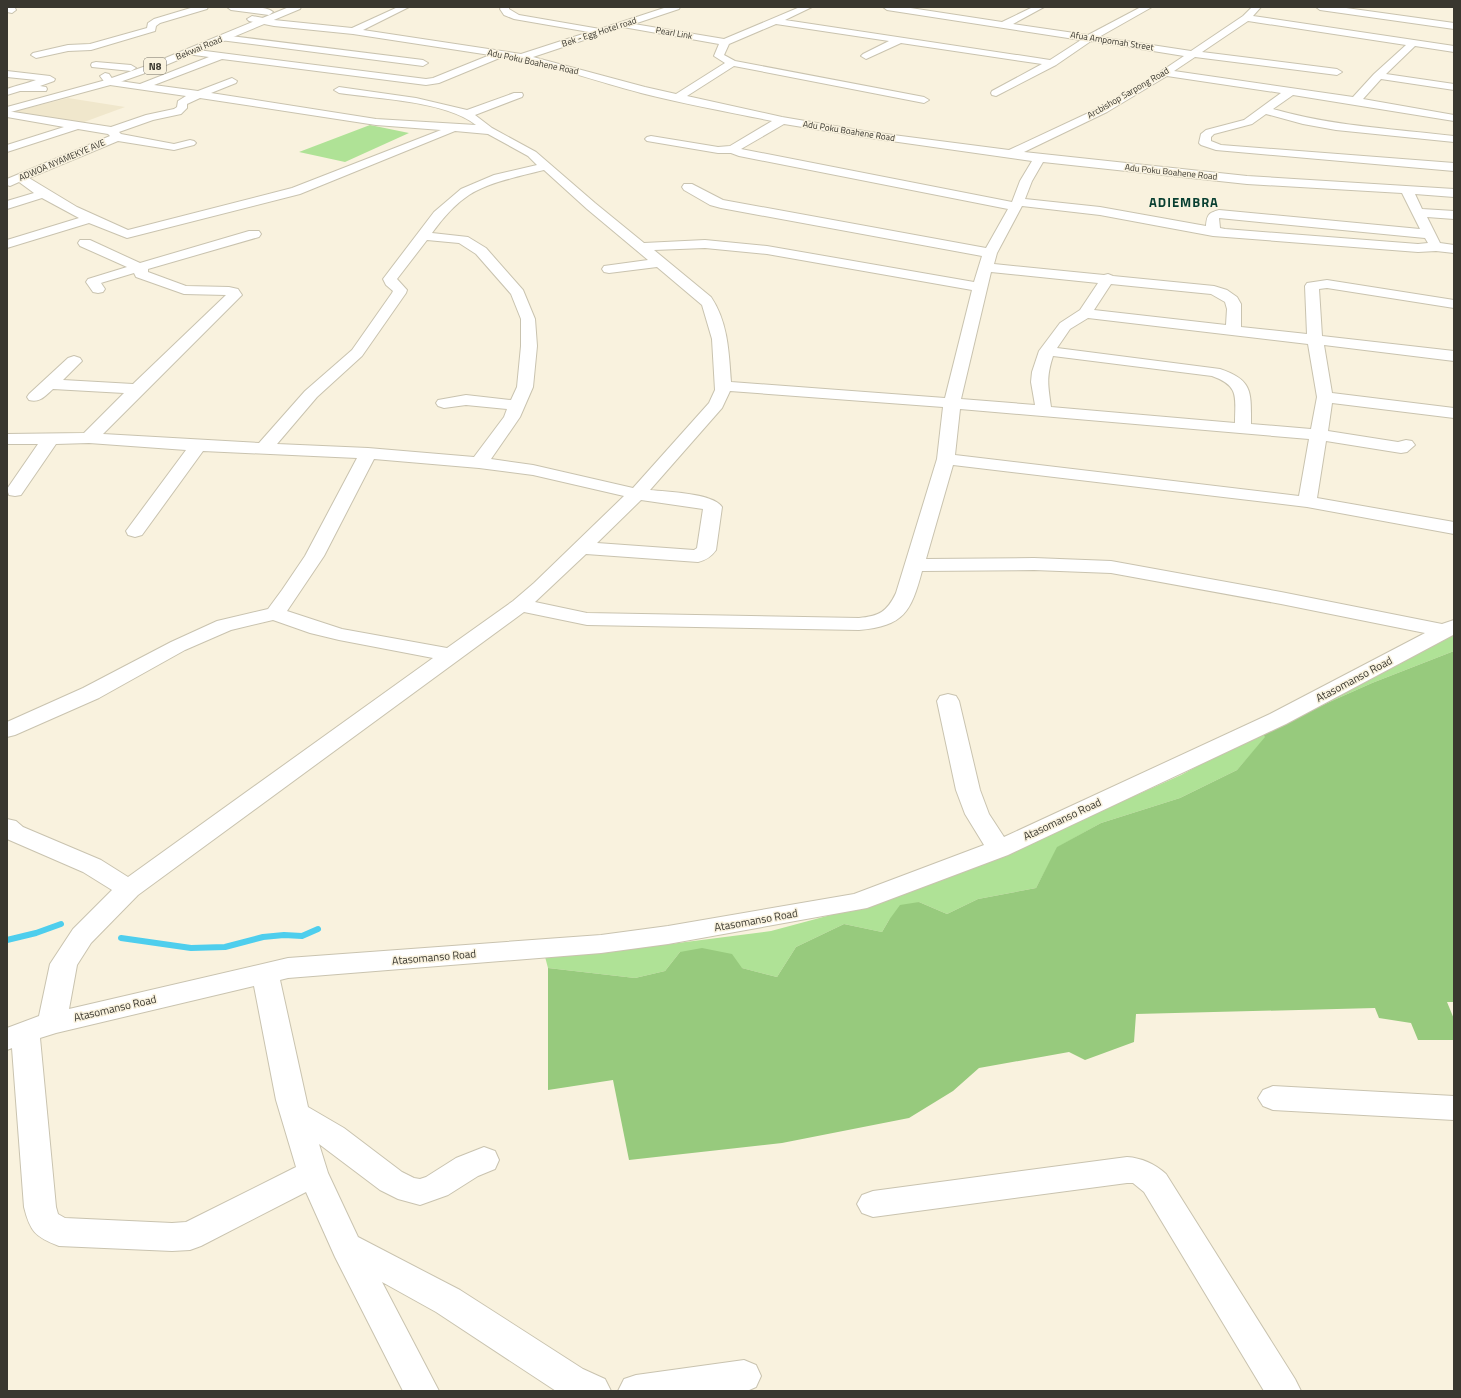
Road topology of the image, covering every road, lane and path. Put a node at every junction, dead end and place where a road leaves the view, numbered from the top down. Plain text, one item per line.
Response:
1 (204, 7) edge
2 (231, 7) edge
3 (279, 7) edge
4 (297, 7) edge
5 (405, 7) edge
6 (505, 7) edge
7 (676, 7) edge
8 (808, 7) edge
9 (887, 7) edge
10 (950, 7) edge
11 (1040, 7) edge
12 (1148, 7) edge
13 (1257, 7) edge
14 (1320, 7) edge
15 (904, 8) edge
16 (933, 14) junction
17 (266, 16) junction
18 (954, 17) junction
19 (1246, 18) junction
20 (252, 19) joint
21 (775, 21) junction
22 (942, 23) dead end
23 (623, 24) junction
24 (299, 25) junction
25 (1004, 25) junction
26 (1454, 26) edge
27 (330, 28) junction
28 (353, 31) junction
29 (600, 32) junction
30 (923, 32) dead end
31 (383, 35) junction
32 (223, 38) junction
33 (1090, 38) junction
34 (902, 41) junction
35 (257, 42) junction
36 (725, 42) junction
37 (1413, 44) junction
38 (285, 45) junction
39 (94, 46) junction
40 (116, 49) dead end
41 (1454, 49) edge
42 (190, 52) junction
43 (341, 53) junction
44 (501, 54) junction
45 (1193, 54) junction
46 (36, 55) dead end
47 (222, 56) junction
48 (866, 56) dead end
49 (174, 58) junction
50 (522, 58) junction
51 (250, 60) junction
52 (204, 63) junction
53 (423, 63) dead end
54 (732, 63) junction
55 (1052, 63) junction
56 (232, 66) junction
57 (131, 68) junction
58 (1337, 72) dead end
59 (1165, 73) junction
60 (7, 74) edge
61 (104, 74) junction
62 (291, 75) dead end
63 (1378, 76) junction
64 (232, 81) dead end
65 (7, 84) edge
66 (30, 86) junction
67 (140, 87) junction
68 (1454, 87) edge
69 (194, 89) junction
70 (51, 90) junction
71 (339, 90) dead end
72 (7, 92) edge
73 (1290, 92) junction
74 (996, 93) dead end
75 (518, 95) dead end
76 (679, 97) junction
77 (924, 100) dead end
78 (1356, 101) junction
79 (7, 104) edge
80 (7, 110) edge
81 (1265, 110) junction
82 (7, 114) edge
83 (1454, 118) edge
84 (782, 120) junction
85 (462, 121) junction
86 (79, 126) junction
87 (114, 134) junction
88 (651, 139) dead end
89 (1454, 139) edge
90 (190, 143) dead end
91 (7, 149) edge
92 (733, 149) junction
93 (1011, 154) junction
94 (1038, 158) junction
95 (547, 166) junction
96 (1454, 167) edge
97 (21, 178) junction
98 (7, 183) edge
99 (688, 187) dead end
100 (1407, 191) junction
101 (1454, 193) edge
102 (42, 194) junction
103 (1016, 204) junction
104 (7, 205) edge
105 (1418, 212) junction
106 (1454, 215) edge
107 (91, 218) junction
108 (1213, 232) junction
109 (254, 234) dead end
110 (1429, 234) junction
111 (424, 236) junction
112 (85, 243) dead end
113 (7, 244) edge
114 (1436, 246) junction
115 (641, 247) junction
116 (1454, 249) edge
117 (988, 260) junction
118 (660, 262) junction
119 (141, 268) junction
120 (609, 270) dead end
121 (1108, 278) junction
122 (980, 287) junction
123 (98, 289) dead end
124 (1454, 304) edge
125 (1085, 313) junction
126 (1234, 330) junction
127 (1315, 340) junction
128 (1047, 351) junction
129 (1454, 356) edge
130 (74, 361) dead end
131 (50, 384) junction
132 (722, 386) junction
133 (137, 389) junction
134 (35, 397) dead end
135 (1325, 397) junction
136 (444, 403) dead end
137 (952, 403) junction
138 (517, 405) junction
139 (1044, 411) junction
140 (1454, 413) edge
141 (1243, 428) junction
142 (1320, 435) junction
143 (90, 438) junction
144 (7, 439) edge
145 (50, 439) junction
146 (198, 446) junction
147 (1406, 446) dead end
148 (263, 449) junction
149 (368, 453) junction
150 (946, 459) junction
151 (479, 463) junction
152 (15, 491) dead end
153 (637, 494) junction
154 (1307, 502) junction
155 (1454, 528) edge
156 (135, 531) dead end
157 (581, 548) junction
158 (915, 565) junction
159 (520, 605) junction
160 (275, 612) junction
161 (1450, 628) edge
162 (452, 655) junction
163 (948, 701) dead end
164 (7, 730) edge
165 (7, 828) edge
166 (999, 849) junction
167 (129, 889) junction
168 (265, 974) junction
169 (28, 1032) edge
170 (1273, 1098) dead end
171 (1454, 1108) edge
172 (296, 1115) junction
173 (484, 1160) dead end
174 (314, 1173) junction
175 (873, 1204) dead end
176 (346, 1247) junction
177 (744, 1376) dead end
178 (421, 1391) edge
179 (593, 1391) edge
180 (636, 1391) edge
181 (1283, 1391) edge

1 - 39 main road
2 - 17 main road
3 - 17 main road, Bekwai Road / N8
4 - 17 main road, Bekwai Road / N8
5 - 28 main road
6 - 29 main road
7 - 23 main road, Bek - Egg Hotel road
8 - 21 main road
9 - 15 main road, Afua Ampomah Street
10 - 16 main road
11 - 25 main road
12 - 33 main road
13 - 19 main road, Arcbishop Sarpong Road
14 - 26 main road
15 - 16 main road, Afua Ampomah Street
16 - 18 main road, Afua Ampomah Street
17 - 20 main road, Adu Poku Boahene Road
17 - 24 main road, Adu Poku Boahene Road
17 - 32 main road, Bekwai Road / N8
18 - 22 main road
18 - 25 main road, Afua Ampomah Street
19 - 37 main road
19 - 45 main road, Arcbishop Sarpong Road
20 - 57 main road, Bekwai Road / N8
21 - 34 main road
21 - 36 main road
23 - 29 main road, Bek - Egg Hotel road
23 - 36 main road, Pearl Link
24 - 27 main road, Adu Poku Boahene Road
24 - 35 main road
25 - 33 main road, Afua Ampomah Street
27 - 28 main road, Adu Poku Boahene Road
27 - 38 main road
28 - 31 main road, Adu Poku Boahene Road
29 - 50 main road, Bek - Egg Hotel road
30 - 34 main road
31 - 43 main road
31 - 44 main road, Adu Poku Boahene Road
32 - 35 main road
32 - 42 main road, Bekwai Road / N8
33 - 45 main road, Afua Ampomah Street
33 - 55 main road
34 - 48 main road
34 - 55 main road
35 - 38 main road
35 - 47 main road
36 - 54 main road
37 - 41 main road
37 - 63 main road
38 - 43 main road
38 - 51 main road
39 - 40 main road
39 - 46 main road
42 - 47 main road
42 - 49 main road, Bekwai Road / N8
43 - 53 main road
44 - 50 main road, Adu Poku Boahene Road
44 - 51 main road
45 - 58 main road, Afua Ampomah Street
45 - 59 main road, Arcbishop Sarpong Road
47 - 51 main road
47 - 52 main road
49 - 52 main road
49 - 61 main road, Bekwai Road / N8
50 - 76 main road, Adu Poku Boahene Road
51 - 56 main road
52 - 56 main road
52 - 67 main road
54 - 76 main road
54 - 77 main road
55 - 74 main road
56 - 62 main road
57 - 61 main road
57 - 61 main road, Bekwai Road / N8
59 - 73 main road
59 - 93 main road, Arcbishop Sarpong Road
60 - 66 main road
61 - 67 main road
61 - 70 main road, Bekwai Road / N8
61 - 80 main road, Bekwai Road / N8
63 - 68 main road
63 - 78 main road
64 - 69 main road, ADWOA NYAMEKYE AVE
65 - 66 main road
66 - 70 main road
67 - 69 main road
69 - 85 main road
69 - 87 main road, ADWOA NYAMEKYE AVE
70 - 72 main road
70 - 79 main road, Bekwai Road / N8
71 - 85 main road
73 - 78 main road
73 - 81 main road
75 - 85 main road
76 - 84 main road, Adu Poku Boahene Road
78 - 83 main road
81 - 89 main road
81 - 96 main road
82 - 86 main road
84 - 92 main road
84 - 93 main road, Adu Poku Boahene Road
85 - 95 main road
85 - 107 main road
86 - 87 main road
86 - 91 main road
87 - 90 main road
87 - 97 main road, ADWOA NYAMEKYE AVE
88 - 92 main road
92 - 103 main road
93 - 94 main road, Adu Poku Boahene Road
94 - 100 main road, Adu Poku Boahene Road
94 - 103 main road
95 - 111 main road
95 - 115 main road
97 - 98 main road, ADWOA NYAMEKYE AVE
97 - 102 main road
99 - 117 main road
100 - 101 main road, Adu Poku Boahene Road
100 - 105 main road
102 - 104 main road
102 - 107 main road
103 - 108 main road
103 - 117 main road
105 - 106 main road
105 - 110 main road
107 - 113 main road
108 - 110 main road
108 - 114 main road
109 - 119 main road
110 - 114 main road
111 - 138 main road
111 - 148 main road
112 - 119 main road
114 - 116 main road
115 - 118 main road
115 - 122 main road
117 - 121 main road
117 - 122 main road
118 - 120 main road
118 - 132 main road
119 - 123 main road
119 - 133 main road
121 - 125 main road
121 - 126 main road
122 - 137 main road
124 - 127 main road
125 - 126 main road
125 - 128 main road
126 - 127 main road
127 - 129 main road
127 - 135 main road
128 - 139 main road
128 - 141 main road
130 - 131 main road
131 - 133 main road
131 - 134 main road
132 - 137 main road
132 - 153 main road
133 - 143 main road
135 - 140 main road
135 - 142 main road
136 - 138 main road
137 - 139 main road
137 - 150 main road
138 - 151 main road
139 - 141 main road
141 - 142 main road
142 - 147 main road
142 - 154 main road
143 - 145 main road
143 - 146 main road
144 - 145 main road
145 - 152 main road
146 - 148 main road
146 - 156 main road
148 - 149 main road
149 - 151 main road
149 - 160 main road
150 - 154 main road
150 - 158 main road
151 - 153 main road
153 - 157 main road
153 - 157 main road
154 - 155 main road
157 - 159 main road
158 - 159 main road
158 - 161 main road
159 - 162 main road
160 - 162 main road
160 - 164 main road
161 - 166 main road, Atasomanso Road
162 - 167 main road
163 - 166 main road
165 - 167 main road
166 - 168 main road, Atasomanso Road
167 - 169 main road
168 - 169 main road, Atasomanso Road
168 - 172 main road
169 - 174 main road
170 - 171 main road
172 - 173 main road
172 - 174 main road
174 - 176 main road
175 - 181 main road
176 - 178 main road
176 - 179 main road
177 - 180 main road

